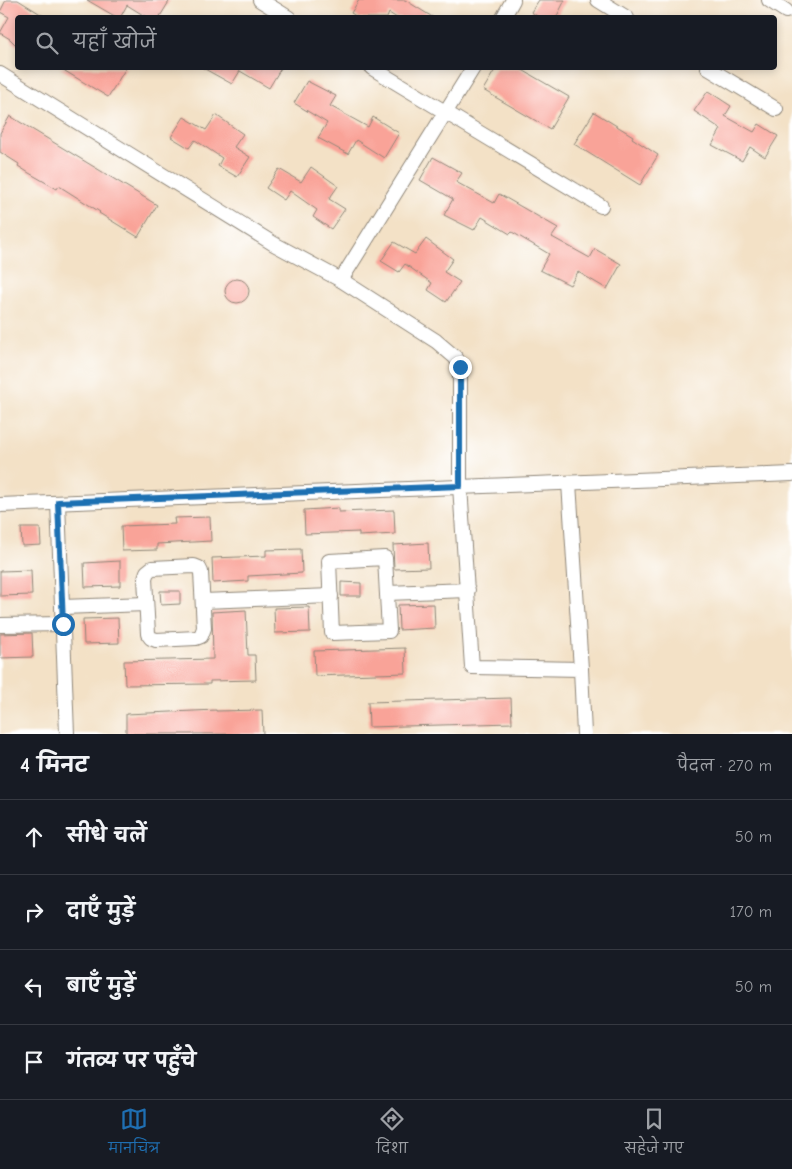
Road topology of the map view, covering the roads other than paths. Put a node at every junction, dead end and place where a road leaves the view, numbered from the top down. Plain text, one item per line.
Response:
1 (260, 0) edge
2 (513, 0) edge
3 (598, 0) edge
4 (769, 0) edge
5 (786, 11) dead end
6 (284, 15) edge
7 (505, 15) edge
8 (621, 15) edge
9 (375, 70) edge
10 (472, 70) edge
11 (711, 70) edge
12 (0, 74) edge
13 (776, 109) dead end
14 (446, 112) junction
15 (601, 206) dead end
16 (341, 280) junction
17 (792, 474) edge
18 (569, 483) junction
19 (460, 486) junction
20 (58, 502) junction
21 (0, 505) edge
22 (468, 590) junction
23 (387, 593) junction
24 (331, 596) junction
25 (203, 601) junction
26 (146, 604) junction
27 (62, 607) junction
28 (63, 624) junction
29 (0, 626) edge
30 (581, 669) junction
31 (67, 734) edge
32 (584, 734) edge

1 - 6 street
2 - 7 street
3 - 8 street
4 - 5 street
9 - 14 street
10 - 14 street
11 - 13 street
12 - 16 street
14 - 15 street
14 - 16 street
16 - 19 street
17 - 18 street
18 - 19 street
18 - 30 street
19 - 20 street
19 - 22 street
20 - 21 street
20 - 27 street
22 - 23 street
22 - 30 street
23 - 24 street
23 - 24 street
24 - 25 street
25 - 26 street
25 - 26 street
26 - 27 street
27 - 28 street
28 - 29 street
28 - 31 street
30 - 32 street

